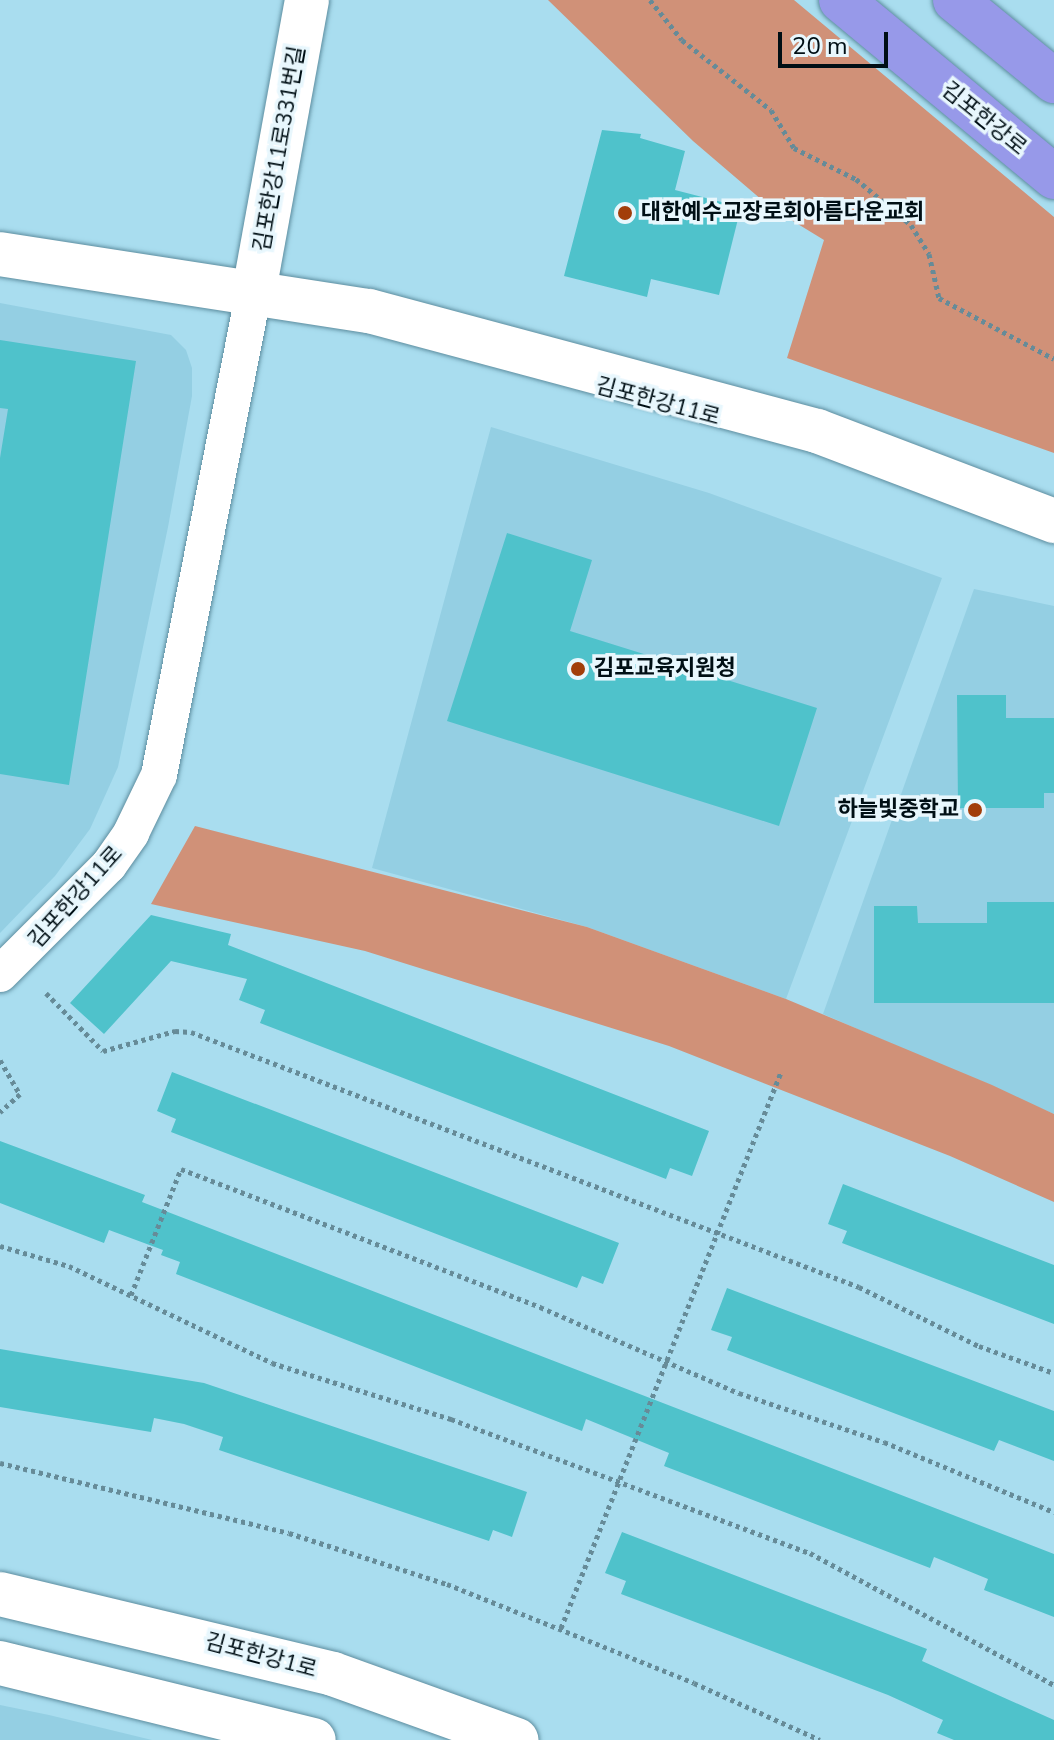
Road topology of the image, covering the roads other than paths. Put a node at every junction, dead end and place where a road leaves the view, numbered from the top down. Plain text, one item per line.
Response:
1 (307, 0) edge
2 (841, 0) edge
3 (955, 0) edge
4 (1054, 81) edge
5 (1054, 177) edge
6 (0, 254) edge
7 (253, 297) junction
8 (1054, 521) edge
9 (1054, 537) edge
10 (0, 974) edge
11 (0, 1594) edge
12 (0, 1663) edge
13 (314, 1740) edge
14 (516, 1740) edge

1 - 7 main road, 김포한강11로331번길
2 - 5 highway, 김포한강로
3 - 4 highway
6 - 7 main road, 김포한강11로
7 - 8 main road, 김포한강11로
7 - 9 main road, 김포한강11로
7 - 10 street, 김포한강11로
11 - 14 main road, 김포한강1로
12 - 13 main road

